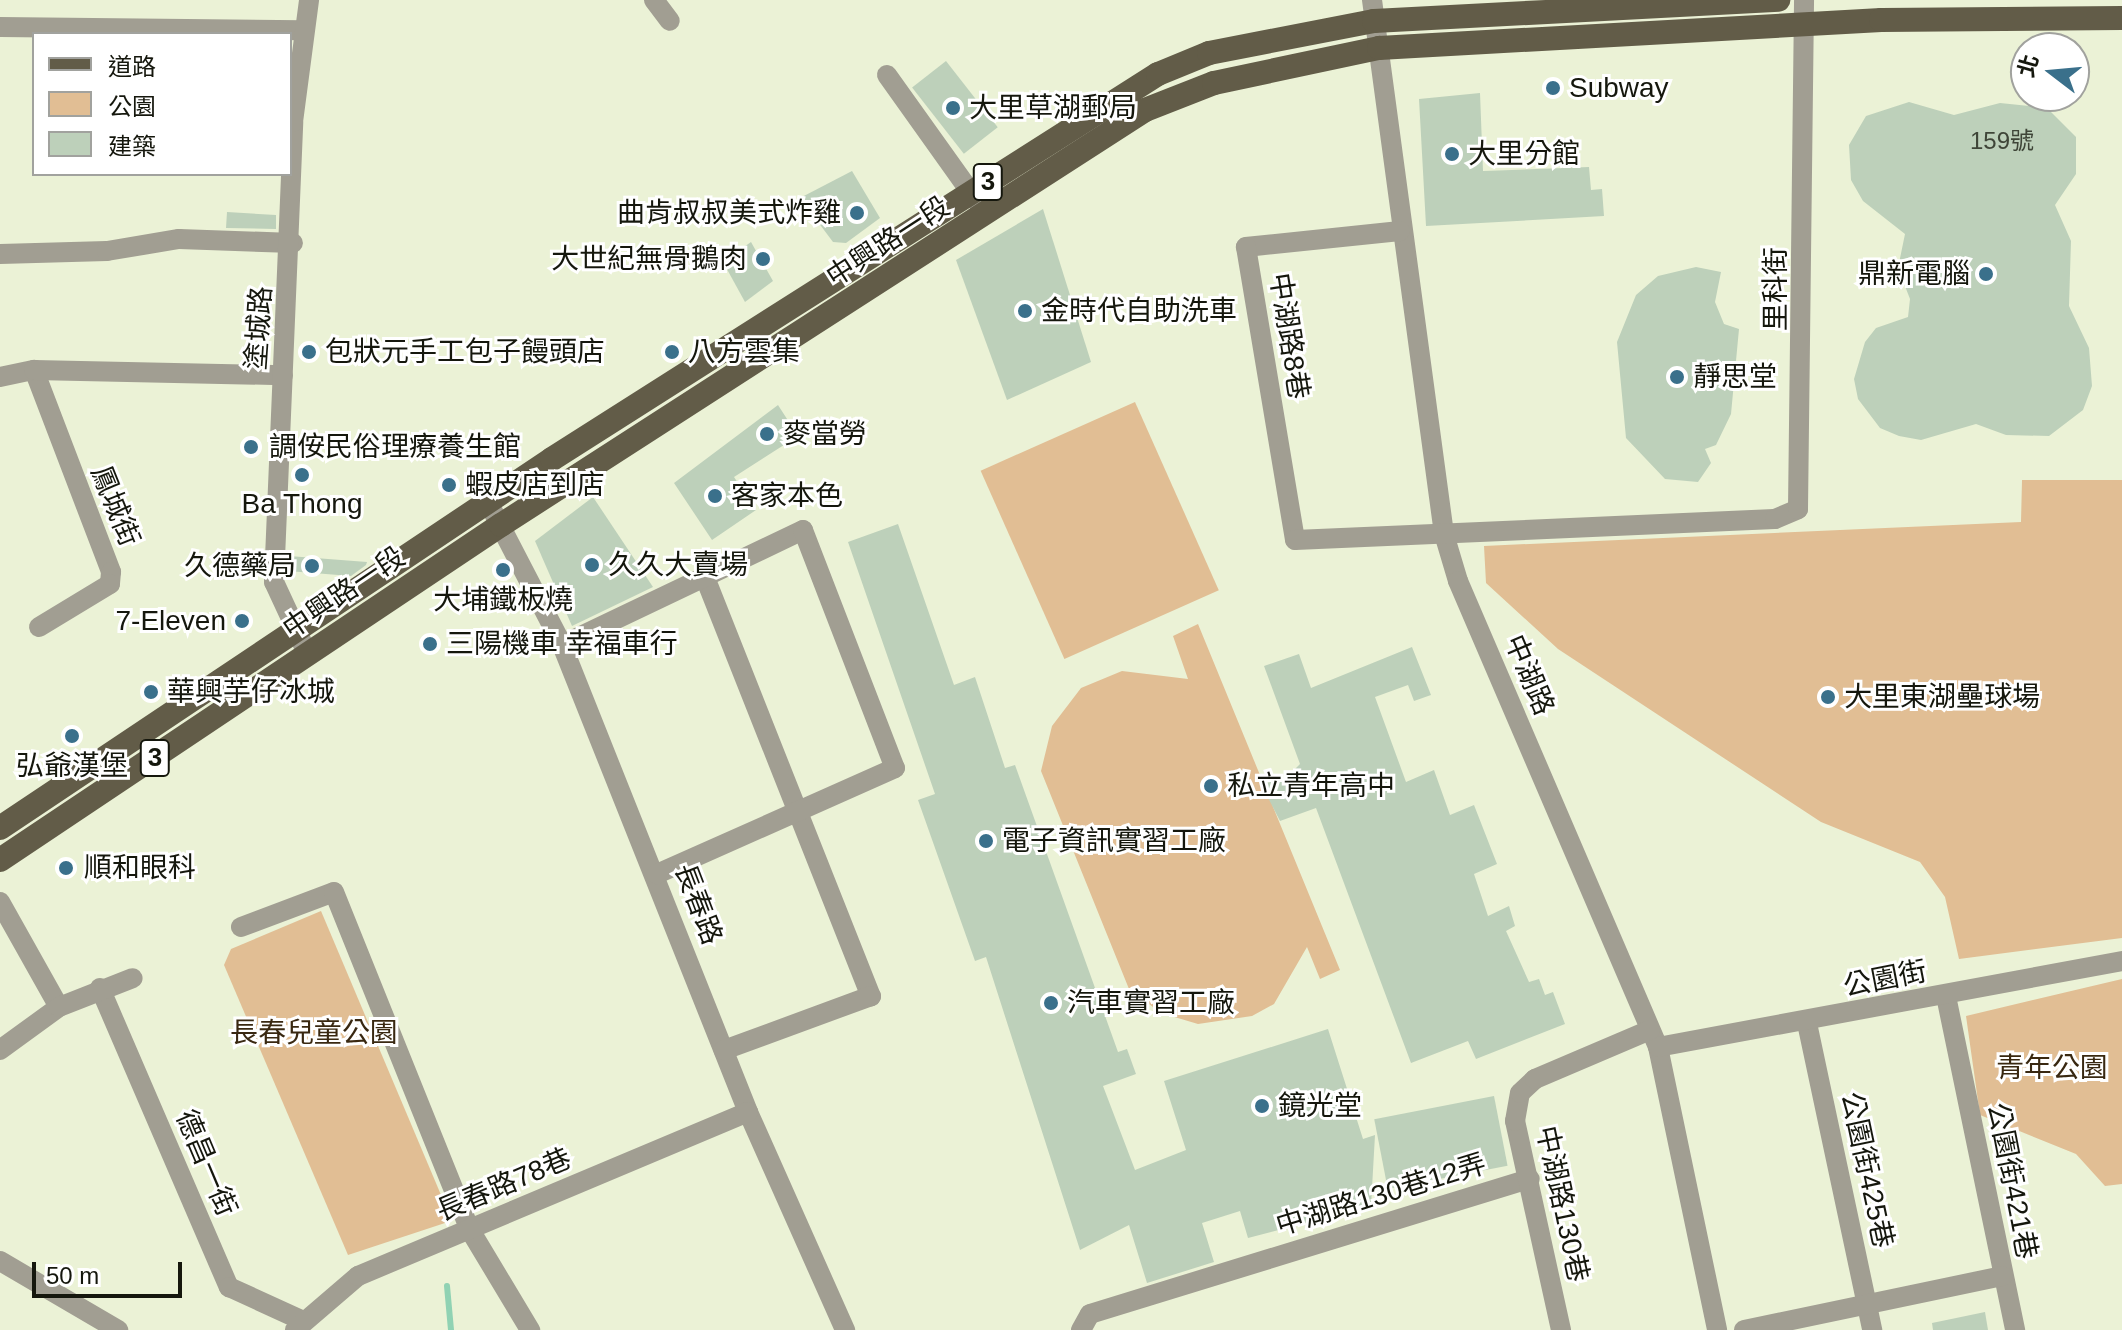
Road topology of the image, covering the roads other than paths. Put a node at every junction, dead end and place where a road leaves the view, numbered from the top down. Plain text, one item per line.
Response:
1 (309, 0) edge
2 (654, 0) edge
3 (1778, 0) edge
4 (1804, 0) edge
5 (1373, 10) edge
6 (2122, 18) edge
7 (670, 21) dead end
8 (1804, 25) junction
9 (0, 27) edge
10 (302, 30) junction
11 (1379, 48) junction
12 (887, 75) dead end
13 (973, 192) junction
14 (985, 214) junction
15 (1400, 231) junction
16 (293, 243) junction
17 (0, 254) edge
18 (34, 370) junction
19 (283, 375) junction
20 (0, 377) edge
21 (488, 502) junction
22 (501, 525) junction
23 (1444, 534) junction
24 (706, 580) junction
25 (39, 627) dead end
26 (292, 632) junction
27 (562, 645) junction
28 (307, 653) junction
29 (797, 808) junction
30 (0, 828) edge
31 (0, 860) edge
32 (657, 874) junction
33 (0, 902) edge
34 (241, 927) dead end
35 (2122, 961) edge
36 (133, 978) dead end
37 (100, 988) junction
38 (1946, 996) junction
39 (59, 1007) junction
40 (1807, 1023) junction
41 (1654, 1038) junction
42 (0, 1050) edge
43 (724, 1050) junction
44 (748, 1112) junction
45 (1530, 1179) junction
46 (470, 1230) junction
47 (0, 1261) edge
48 (2002, 1276) junction
49 (1868, 1307) junction
50 (298, 1325) edge
51 (118, 1330) edge
52 (530, 1330) edge
53 (845, 1330) edge
54 (1081, 1330) edge
55 (1561, 1330) edge
56 (1717, 1330) edge
57 (1744, 1330) edge
58 (1872, 1330) edge
59 (2015, 1330) edge

1 - 10 street, 塗城路
2 - 7 street
3 - 5 main road, 中興路一段 / 3
4 - 8 street, 里科街
5 - 11 street, 中湖路
5 - 13 main road, 中興路一段 / 3
6 - 8 main road, 中興路一段 / 3
8 - 11 main road, 中興路一段 / 3
8 - 23 street, 里科街
9 - 10 street
10 - 16 street, 塗城路
11 - 14 main road, 中興路一段 / 3
11 - 15 street, 中湖路
12 - 13 street
13 - 14 street
13 - 21 main road, 中興路一段 / 3
14 - 22 main road, 中興路一段 / 3
15 - 23 street, 中湖路
15 - 23 street, 中湖路8巷
16 - 17 street
16 - 19 street, 塗城路
18 - 19 street
18 - 20 street
18 - 25 street, 鳳城街
19 - 26 street, 塗城路
21 - 22 street, 長春路
21 - 26 main road, 中興路一段 / 3
22 - 27 street, 長春路
22 - 28 main road, 中興路一段 / 3
23 - 41 street, 中湖路
24 - 27 street
24 - 29 street
24 - 29 street
26 - 28 street, 塗城路
26 - 30 main road, 中興路一段 / 3
27 - 32 street, 長春路
28 - 31 main road, 中興路一段 / 3
29 - 32 street
29 - 43 street
32 - 43 street, 長春路
33 - 39 street
34 - 46 street
35 - 38 street, 公園街
36 - 37 street
37 - 39 street
37 - 50 street, 德昌一街
38 - 40 street, 公園街
38 - 48 street, 公園街421巷
39 - 42 street
40 - 41 street, 公園街
40 - 49 street, 公園街425巷
41 - 45 street, 中湖路130巷
41 - 56 street, 中湖路
43 - 44 street, 長春路
44 - 46 street, 長春路78巷
44 - 53 street, 長春路
45 - 54 street, 中湖路130巷12弄
45 - 55 street, 中湖路130巷
46 - 50 street, 長春路78巷
46 - 52 street
47 - 51 street
48 - 49 street
48 - 59 street, 公園街421巷
49 - 57 street
49 - 58 street, 公園街425巷

